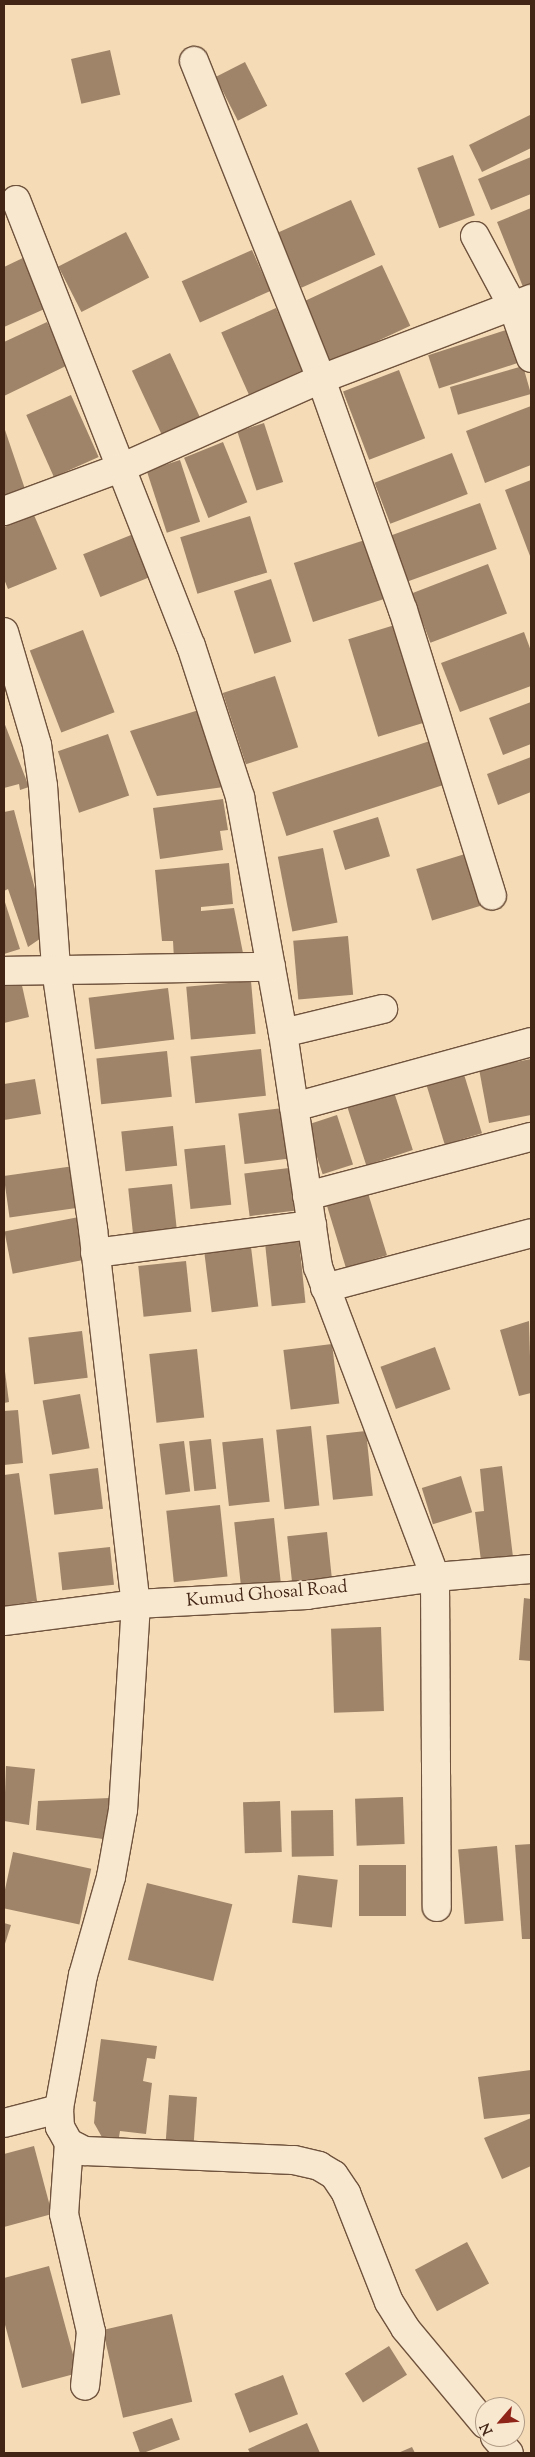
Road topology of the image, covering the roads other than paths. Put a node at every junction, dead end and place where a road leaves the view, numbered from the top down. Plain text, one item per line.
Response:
1 (194, 61) dead end
2 (16, 200) dead end
3 (475, 236) dead end
4 (522, 303) edge
5 (531, 358) edge
6 (321, 379) junction
7 (123, 467) junction
8 (4, 511) edge
9 (4, 632) edge
10 (492, 895) dead end
11 (271, 967) junction
12 (56, 969) junction
13 (4, 971) edge
14 (383, 1009) dead end
15 (283, 1033) junction
16 (531, 1042) edge
17 (294, 1107) junction
18 (531, 1137) edge
19 (307, 1196) junction
20 (312, 1225) junction
21 (531, 1233) edge
22 (95, 1252) junction
23 (326, 1288) junction
24 (531, 1568) edge
25 (435, 1577) junction
26 (136, 1604) junction
27 (4, 1621) edge
28 (437, 1907) dead end
29 (59, 2109) junction
30 (4, 2123) edge
31 (69, 2143) junction
32 (85, 2386) dead end
33 (475, 2412) edge

1 - 6 street
2 - 7 street
3 - 4 street
4 - 5 street
4 - 6 street
6 - 7 street
6 - 10 street
7 - 8 street
7 - 11 street
9 - 12 street
11 - 12 street
11 - 15 street
12 - 13 street
12 - 22 street
14 - 15 street
15 - 17 street
16 - 17 street
17 - 19 street
18 - 19 street
19 - 20 street
20 - 22 street
20 - 23 street
21 - 23 street
22 - 26 street
23 - 25 street
24 - 25 street, Kumud Ghosal Road
25 - 26 street, Kumud Ghosal Road
25 - 28 street
26 - 27 street, Kumud Ghosal Road
26 - 29 street
29 - 30 street
29 - 31 street
31 - 32 street
31 - 33 street

